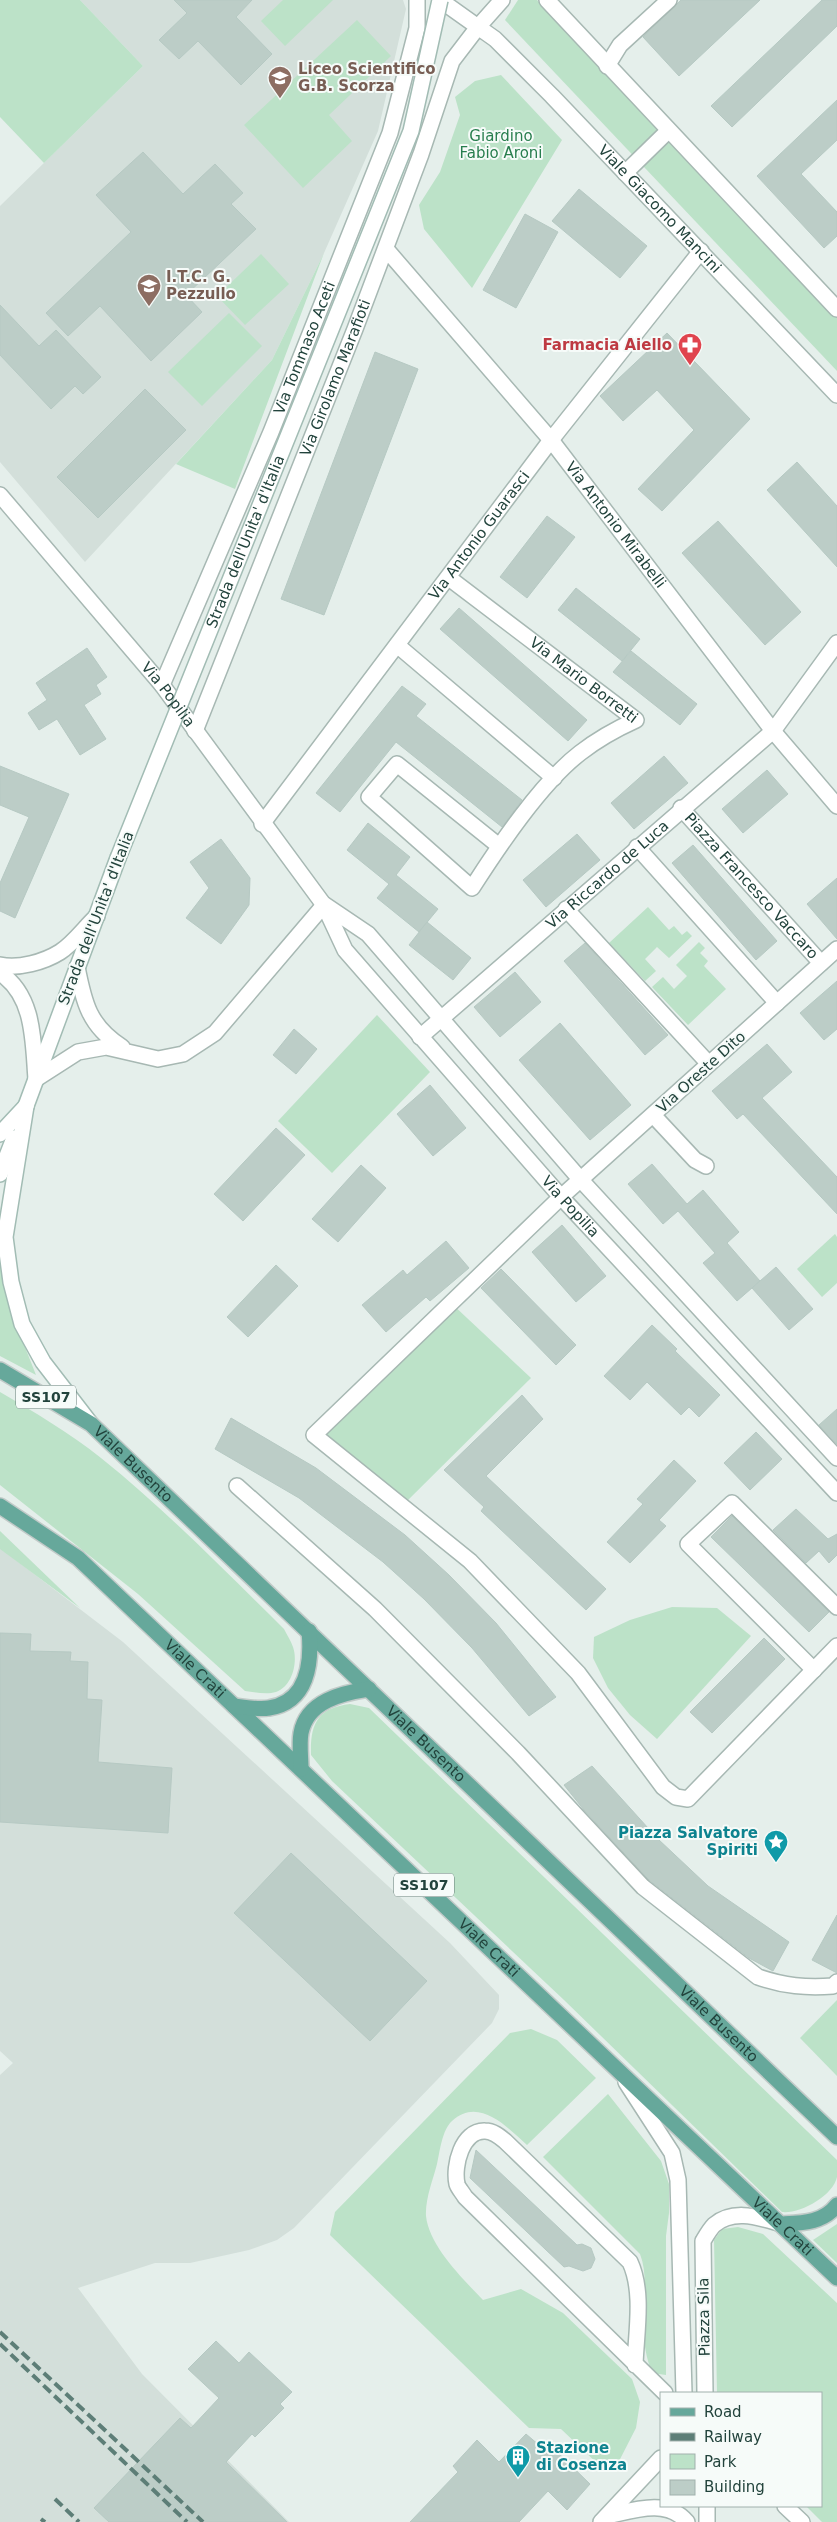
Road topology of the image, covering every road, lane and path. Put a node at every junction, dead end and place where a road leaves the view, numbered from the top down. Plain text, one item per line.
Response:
1 (417, 0) edge
2 (440, 0) edge
3 (502, 0) edge
4 (547, 0) edge
5 (669, 0) edge
6 (478, 27) junction
7 (607, 66) junction
8 (668, 131) junction
9 (625, 173) junction
10 (386, 249) junction
11 (701, 251) junction
12 (837, 308) edge
13 (837, 395) edge
14 (551, 440) junction
15 (0, 495) edge
16 (449, 578) junction
17 (837, 643) edge
18 (398, 645) junction
19 (162, 685) junction
20 (194, 730) junction
21 (772, 731) junction
22 (554, 778) junction
23 (837, 806) edge
24 (682, 808) junction
25 (262, 824) junction
26 (499, 846) junction
27 (637, 848) junction
28 (324, 905) junction
29 (566, 909) junction
30 (97, 916) junction
31 (837, 948) edge
32 (821, 963) junction
33 (0, 965) edge
34 (77, 967) junction
35 (0, 973) edge
36 (777, 1003) junction
37 (441, 1019) junction
38 (420, 1037) junction
39 (133, 1054) junction
40 (709, 1064) junction
41 (36, 1079) junction
42 (26, 1106) junction
43 (653, 1115) junction
44 (0, 1134) edge
45 (706, 1166) dead end
46 (0, 1174) edge
47 (580, 1179) junction
48 (561, 1197) junction
49 (0, 1370) edge
50 (91, 1424) junction
51 (837, 1458) edge
52 (237, 1486) dead end
53 (837, 1492) edge
54 (0, 1506) edge
55 (837, 1607) edge
56 (309, 1631) junction
57 (837, 1646) edge
58 (814, 1670) junction
59 (370, 1689) junction
60 (234, 1706) junction
61 (301, 1769) junction
62 (837, 1982) edge
63 (617, 2068) junction
64 (837, 2137) edge
65 (837, 2205) edge
66 (782, 2224) junction
67 (837, 2278) edge
68 (635, 2365) junction
69 (664, 2392) edge
70 (684, 2392) edge
71 (705, 2392) edge
72 (660, 2459) edge
73 (707, 2507) edge
74 (786, 2507) edge
75 (604, 2519) edge
76 (687, 2522) edge
77 (707, 2522) edge
78 (802, 2522) edge

1 - 19 street, Via Tommaso Aceti
2 - 6 street, Viale Giacomo Mancini
2 - 30 street, Strada dell'Unita' d'Italia, bridge
3 - 6 street
4 - 7 street
5 - 7 street
6 - 9 street, Viale Giacomo Mancini
6 - 10 street, Via Girolamo Marafioti
7 - 8 street
8 - 9 street
8 - 12 street
9 - 11 street, Viale Giacomo Mancini
10 - 14 street, Via Antonio Mirabelli
10 - 20 street, Via Girolamo Marafioti
11 - 13 street, Viale Giacomo Mancini
11 - 14 street, Via Antonio Guarasci
14 - 16 street, Via Antonio Guarasci
14 - 21 street, Via Antonio Mirabelli
15 - 19 street, Via Popilia
16 - 18 street, Via Antonio Guarasci
16 - 22 street, Via Mario Borretti
17 - 21 street, Via Riccardo de Luca
18 - 22 street
18 - 25 street, Via Antonio Guarasci
19 - 20 street, Via Popilia
20 - 25 street, Via Popilia
21 - 23 street, Via Antonio Mirabelli
21 - 24 street, Via Riccardo de Luca
22 - 26 street, Via Mario Borretti
24 - 27 street, Via Riccardo de Luca
24 - 32 street, Piazza Francesco Vaccaro
25 - 28 street, Via Popilia
26 - 26 street, Via Mario Borretti
27 - 29 street, Via Riccardo de Luca
27 - 36 street
28 - 37 street, Via Popilia
28 - 38 street, Via Popilia
28 - 39 street
29 - 37 street, Via Riccardo de Luca
29 - 40 street
30 - 33 street
30 - 34 street, Strada dell'Unita' d'Italia
31 - 32 street, Via Oreste Dito
32 - 36 street, Via Oreste Dito
34 - 39 street
34 - 41 street, Strada dell'Unita' d'Italia
35 - 41 street
36 - 40 street, Via Oreste Dito
37 - 38 street, Via Riccardo de Luca
37 - 47 street, Via Popilia
38 - 48 street, Via Popilia
39 - 41 street
40 - 43 street, Via Oreste Dito
41 - 42 street, Strada dell'Unita' d'Italia
42 - 44 street
42 - 46 street
42 - 50 street
43 - 45 street
43 - 47 street, Via Oreste Dito
47 - 48 street, Via Oreste Dito
47 - 51 street, Via Popilia
48 - 53 street, Via Popilia
48 - 58 street, Via Oreste Dito
49 - 50 main road, Viale Busento / SS107
50 - 56 main road, Viale Busento / SS107
52 - 62 street
54 - 60 main road, Viale Crati / SS107
55 - 58 street
56 - 59 main road, Viale Busento / SS107
56 - 60 main road
57 - 58 street
59 - 61 main road
59 - 64 main road, Viale Busento / SS107
60 - 61 main road, Viale Crati / SS107
61 - 63 main road, Viale Crati / SS107
63 - 66 main road, Viale Crati / SS107
63 - 70 street, Piazza Sila
65 - 66 main road
66 - 67 main road, Viale Crati / SS107
66 - 71 street, Piazza Sila
68 - 68 street
68 - 69 street
72 - 75 street
73 - 77 street
74 - 78 street
75 - 76 street

